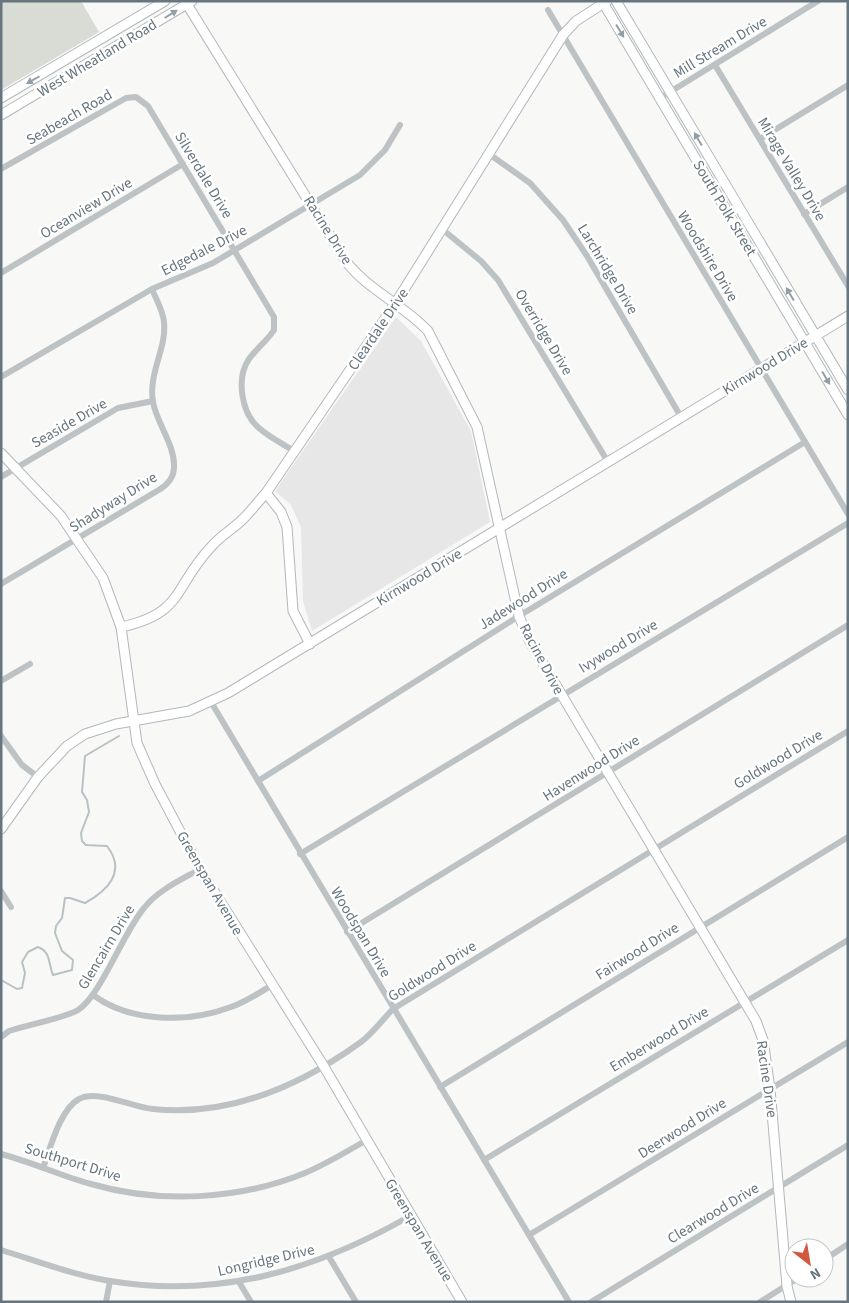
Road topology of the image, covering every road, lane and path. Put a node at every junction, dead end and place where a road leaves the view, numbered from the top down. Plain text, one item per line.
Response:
1 (165, 1) edge
2 (616, 1) edge
3 (818, 1) edge
4 (188, 2) edge
5 (604, 2) edge
6 (548, 10) dead end
7 (114, 32) junction
8 (563, 35) junction
9 (120, 46) junction
10 (715, 65) junction
11 (848, 85) edge
12 (670, 92) junction
13 (1, 98) edge
14 (660, 98) junction
15 (148, 106) joint
16 (1, 115) edge
17 (400, 125) dead end
18 (760, 139) junction
19 (489, 154) junction
20 (183, 164) junction
21 (1, 169) edge
22 (848, 187) edge
23 (311, 204) junction
24 (804, 214) junction
25 (442, 229) junction
26 (235, 250) junction
27 (1, 273) edge
28 (848, 286) edge
29 (152, 289) junction
30 (395, 304) junction
31 (848, 316) edge
32 (815, 336) junction
33 (804, 342) junction
34 (761, 368) junction
35 (1, 377) edge
36 (848, 390) edge
37 (153, 402) junction
38 (848, 415) edge
39 (681, 417) junction
40 (804, 442) junction
41 (294, 451) junction
42 (1, 453) edge
43 (608, 462) junction
44 (16, 468) junction
45 (1, 477) edge
46 (266, 493) junction
47 (848, 514) edge
48 (848, 522) edge
49 (498, 528) junction
50 (77, 539) junction
51 (1, 584) edge
52 (519, 616) junction
53 (848, 625) edge
54 (121, 627) junction
55 (310, 644) junction
56 (30, 664) dead end
57 (1, 681) edge
58 (561, 695) junction
59 (211, 702) junction
60 (134, 721) junction
61 (848, 731) edge
62 (1, 736) edge
63 (608, 772) junction
64 (38, 777) junction
65 (258, 781) junction
66 (1, 829) edge
67 (848, 837) edge
68 (654, 849) junction
69 (300, 854) junction
70 (200, 869) junction
71 (1, 891) edge
72 (11, 907) dead end
73 (700, 927) junction
74 (347, 932) junction
75 (848, 940) edge
76 (272, 985) junction
77 (93, 995) junction
78 (745, 1002) junction
79 (392, 1009) junction
80 (1, 1037) edge
81 (848, 1042) edge
82 (323, 1065) junction
83 (440, 1087) junction
84 (770, 1089) junction
85 (365, 1141) junction
86 (848, 1145) edge
87 (1, 1154) edge
88 (484, 1160) junction
89 (42, 1168) junction
90 (778, 1188) junction
91 (410, 1216) junction
92 (529, 1235) junction
93 (848, 1244) edge
94 (1, 1250) edge
95 (784, 1253) edge
96 (834, 1253) edge
97 (329, 1257) junction
98 (110, 1281) junction
99 (239, 1282) junction
100 (784, 1288) edge
101 (788, 1288) edge
102 (106, 1302) edge
103 (251, 1302) edge
104 (356, 1302) edge
105 (462, 1302) edge
106 (569, 1302) edge
107 (591, 1302) edge
108 (760, 1302) edge
109 (791, 1302) edge

1 - 7 street, West Wheatland Road
2 - 12 street, South Polk Street
3 - 10 street, Mill Stream Drive
9 -> 4 street, West Wheatland Road
4 - 23 street, Racine Drive
5 - 8 street, Cleardale Drive
5 -> 14 street, South Polk Street
6 - 8 street, Woodshire Drive
7 - 9 street
7 -> 13 street, West Wheatland Road
8 - 19 street, Cleardale Drive
8 - 34 street, Woodshire Drive
9 - 16 street, West Wheatland Road
10 - 12 street, Mill Stream Drive
10 - 18 street, Mirage Valley Drive
11 - 18 street
12 - 14 street, Mill Stream Drive
32 -> 12 street, South Polk Street
14 - 33 street, South Polk Street
15 - 20 street, Silverdale Drive
15 - 21 street, Seabeach Road
17 - 23 street, Edgedale Drive
18 - 24 street, Mirage Valley Drive
19 - 25 street, Cleardale Drive
19 - 39 street, Larchridge Drive
20 - 26 street, Silverdale Drive
20 - 27 street, Oceanview Drive
22 - 24 street
23 - 26 street, Edgedale Drive
23 - 30 street, Racine Drive
24 - 28 street, Mirage Valley Drive
25 - 30 street, Cleardale Drive
25 - 43 street, Overridge Drive
26 - 29 street, Edgedale Drive
26 - 41 street, Silverdale Drive
29 - 35 street, Edgedale Drive
29 - 37 street, Shadyway Drive
30 - 41 street, Cleardale Drive
30 - 49 street, Racine Drive
31 - 32 street, Kirnwood Drive
32 - 33 street, Kirnwood Drive
32 - 36 street, South Polk Street
33 - 34 street, Kirnwood Drive
33 -> 38 street, South Polk Street
34 - 39 street, Kirnwood Drive
34 - 40 street, Woodshire Drive
37 - 44 street, Seaside Drive
37 - 50 street, Shadyway Drive
39 - 43 street, Kirnwood Drive
40 - 47 street, Woodshire Drive
40 - 52 street, Jadewood Drive
41 - 46 street, Cleardale Drive
42 - 44 street, Greenspan Avenue
43 - 49 street, Kirnwood Drive
44 - 45 street, Seaside Drive
44 - 50 street, Greenspan Avenue
46 - 54 street, Cleardale Drive
46 - 55 street
48 - 58 street, Ivywood Drive
49 - 52 street, Racine Drive
49 - 55 street, Kirnwood Drive
50 - 51 street, Shadyway Drive
50 - 54 street, Greenspan Avenue
52 - 58 street, Racine Drive
52 - 65 street, Jadewood Drive
53 - 63 street, Havenwood Drive
54 - 60 street, Greenspan Avenue
55 - 59 street, Kirnwood Drive
56 - 57 street
58 - 63 street, Racine Drive
58 - 69 street, Ivywood Drive
59 - 60 street, Kirnwood Drive
59 - 65 street, Woodspan Drive
60 - 64 street, Kirnwood Drive
60 - 70 street, Greenspan Avenue
61 - 68 street, Goldwood Drive
62 - 64 street
63 - 68 street, Racine Drive
63 - 74 street, Havenwood Drive
64 - 66 street, Kirnwood Drive
65 - 69 street, Woodspan Drive
67 - 73 street, Fairwood Drive
68 - 73 street, Racine Drive
68 - 79 street, Goldwood Drive
69 - 74 street, Woodspan Drive
70 - 76 street, Greenspan Avenue
70 - 77 street, Glencairn Drive
71 - 72 street
73 - 78 street, Racine Drive
73 - 83 street, Fairwood Drive
74 - 79 street, Woodspan Drive
75 - 78 street, Emberwood Drive
76 - 77 street
76 - 82 street, Greenspan Avenue
77 - 80 street, Glencairn Drive
78 - 84 street, Racine Drive
78 - 88 street, Emberwood Drive
79 - 82 street, Goldwood Drive
79 - 83 street, Woodspan Drive
81 - 84 street, Deerwood Drive
82 - 85 street, Greenspan Avenue
82 - 89 street, Goldwood Drive
83 - 88 street, Woodspan Drive
84 - 90 street, Racine Drive
84 - 92 street, Deerwood Drive
85 - 89 street, Southport Drive
85 - 91 street, Greenspan Avenue
86 - 90 street, Clearwood Drive
87 - 89 street, Southport Drive
88 - 92 street, Woodspan Drive
90 - 95 street, Racine Drive
90 - 107 street, Clearwood Drive
91 - 97 street, Longridge Drive
91 - 105 street, Greenspan Avenue
92 - 106 street, Woodspan Drive
93 - 96 street
94 - 98 street, Longridge Drive
97 - 99 street, Longridge Drive
97 - 104 street
98 - 99 street, Longridge Drive
98 - 102 street
99 - 103 street
100 - 108 street
101 - 109 street, Racine Drive

